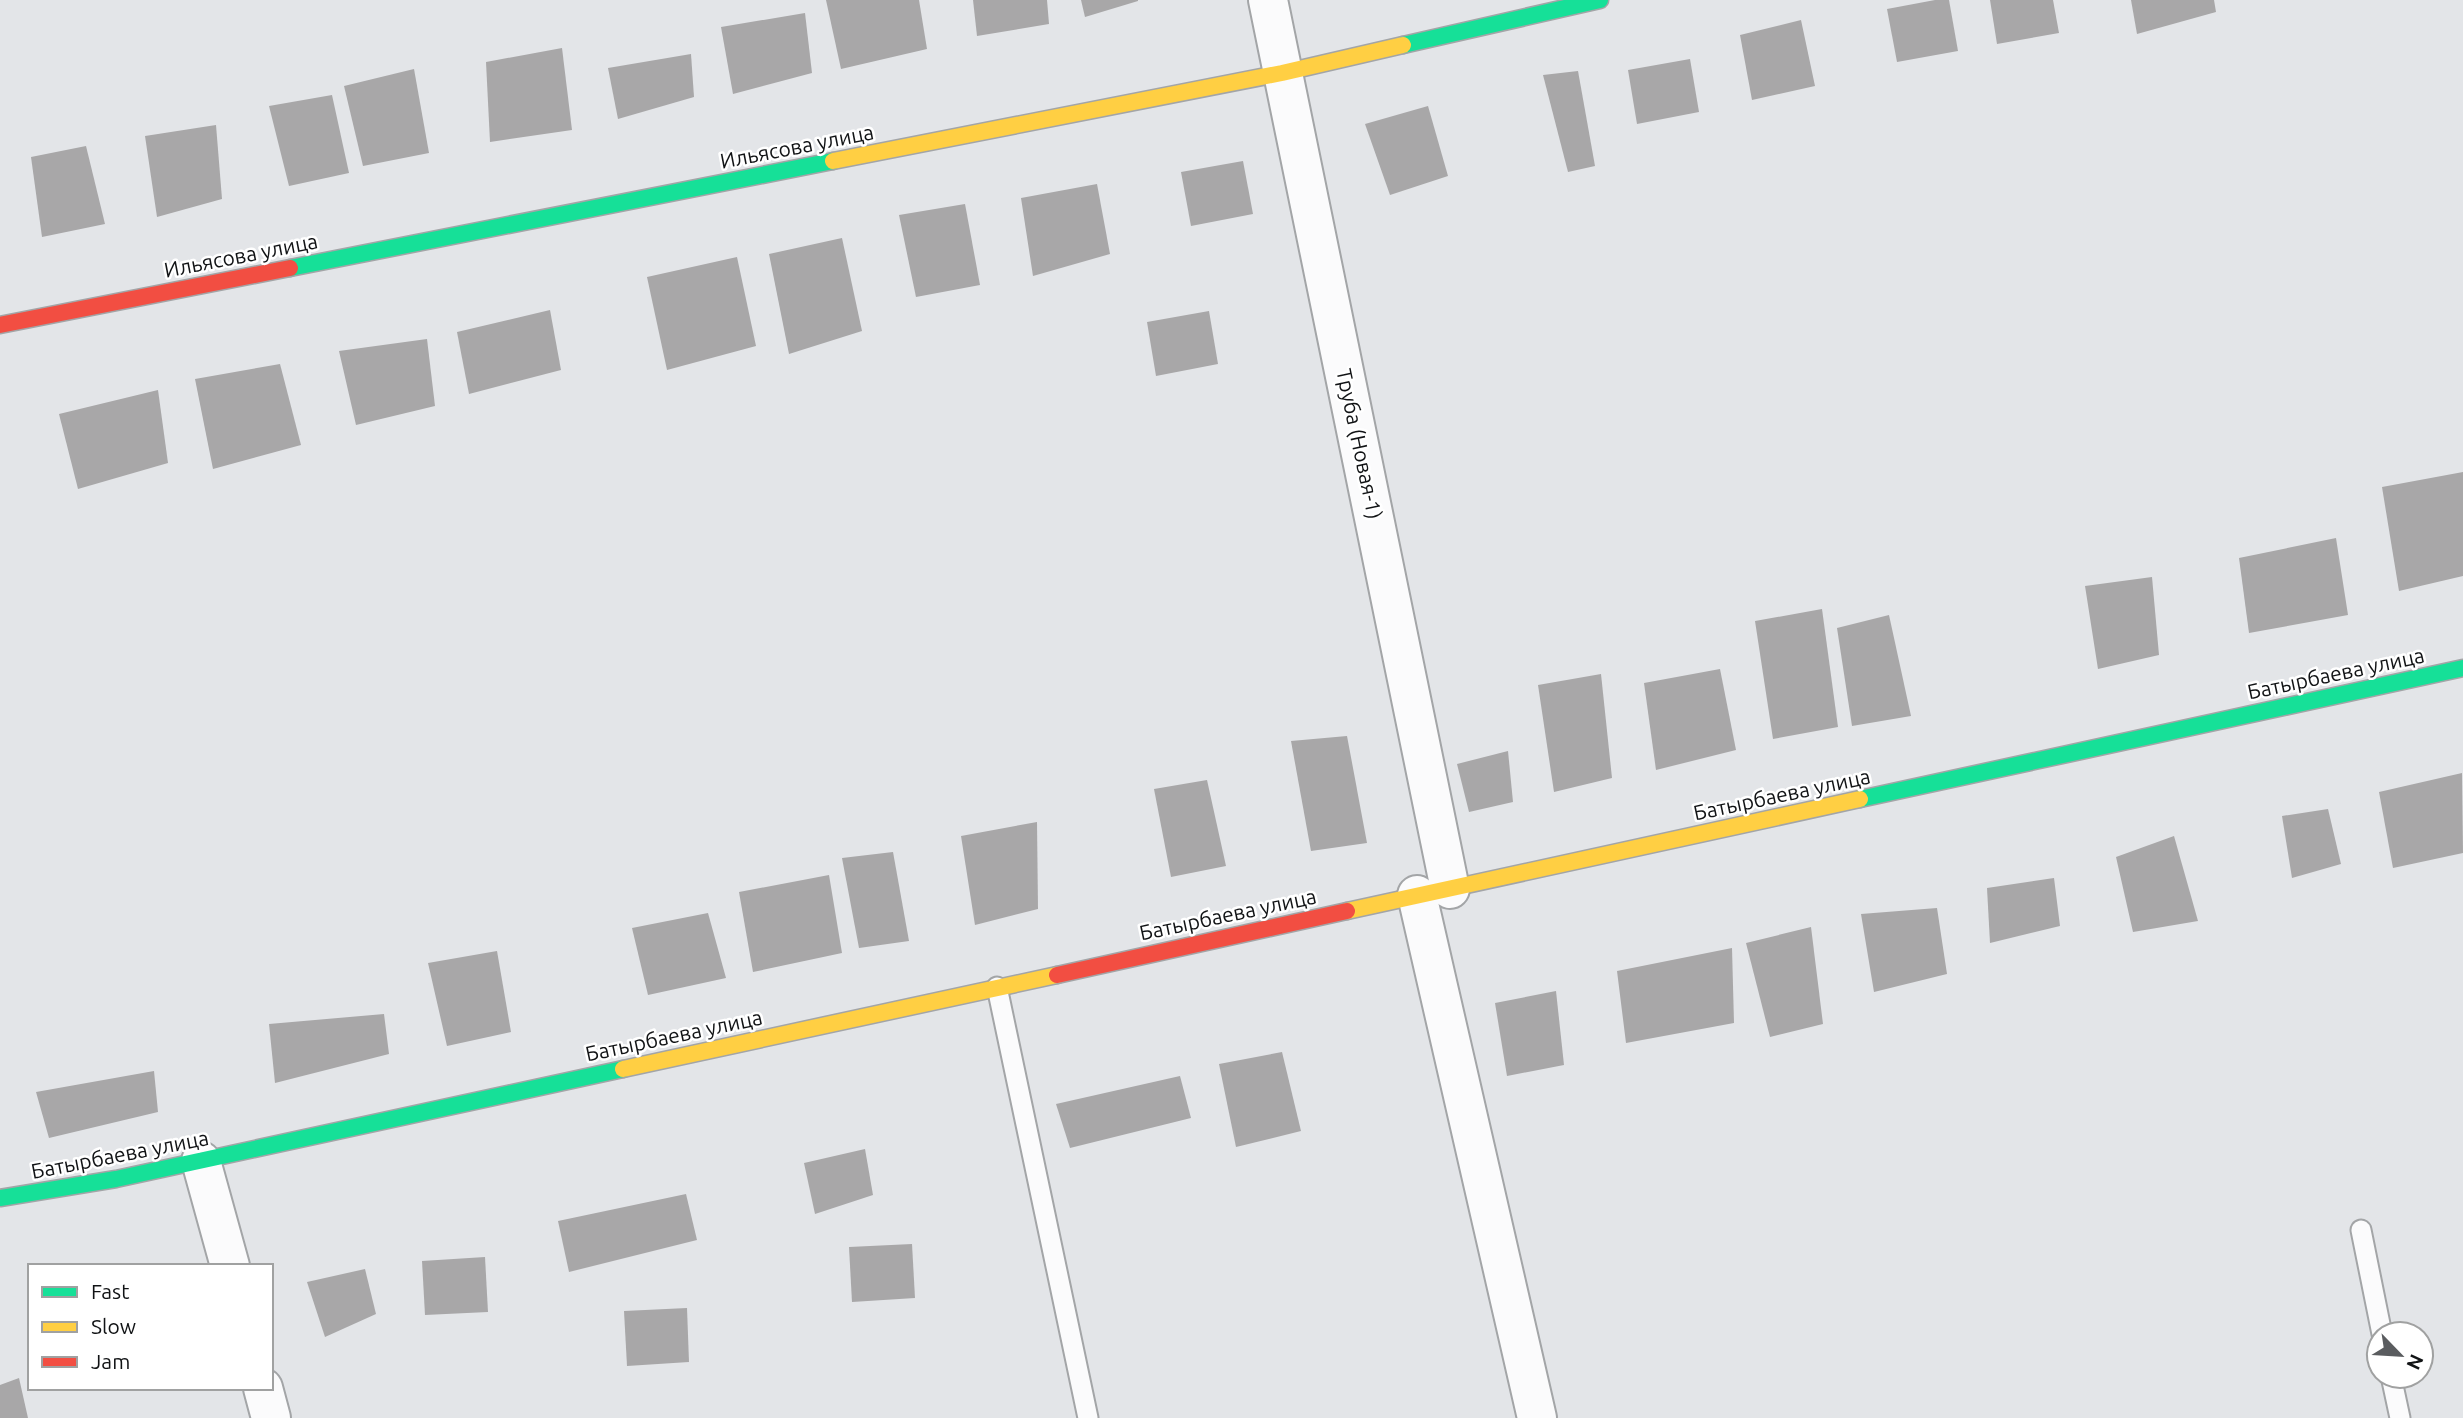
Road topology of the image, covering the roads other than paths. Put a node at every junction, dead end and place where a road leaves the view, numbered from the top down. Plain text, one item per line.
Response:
1 (1268, 0) edge
2 (1600, 0) edge
3 (1282, 73) junction
4 (0, 325) edge
5 (2463, 667) edge
6 (1434, 892) junction
7 (997, 987) junction
8 (201, 1161) junction
9 (0, 1198) edge
10 (2361, 1230) dead end
11 (229, 1264) edge
12 (2379, 1320) edge
13 (264, 1390) edge
14 (2394, 1390) edge
15 (271, 1418) edge
16 (1088, 1418) edge
17 (1537, 1418) edge
18 (2400, 1418) edge

1 - 3 street, Труба (Новая-1)
2 - 3 street, Ильясова улица
3 - 4 street, Ильясова улица
3 - 6 street, Труба (Новая-1)
5 - 6 street, Батырбаева улица
6 - 7 street, Батырбаева улица
6 - 17 street, Труба (Новая-1)
7 - 8 street, Батырбаева улица
7 - 16 lane
8 - 9 street, Батырбаева улица
8 - 11 street
10 - 12 lane
13 - 15 street
14 - 18 lane

